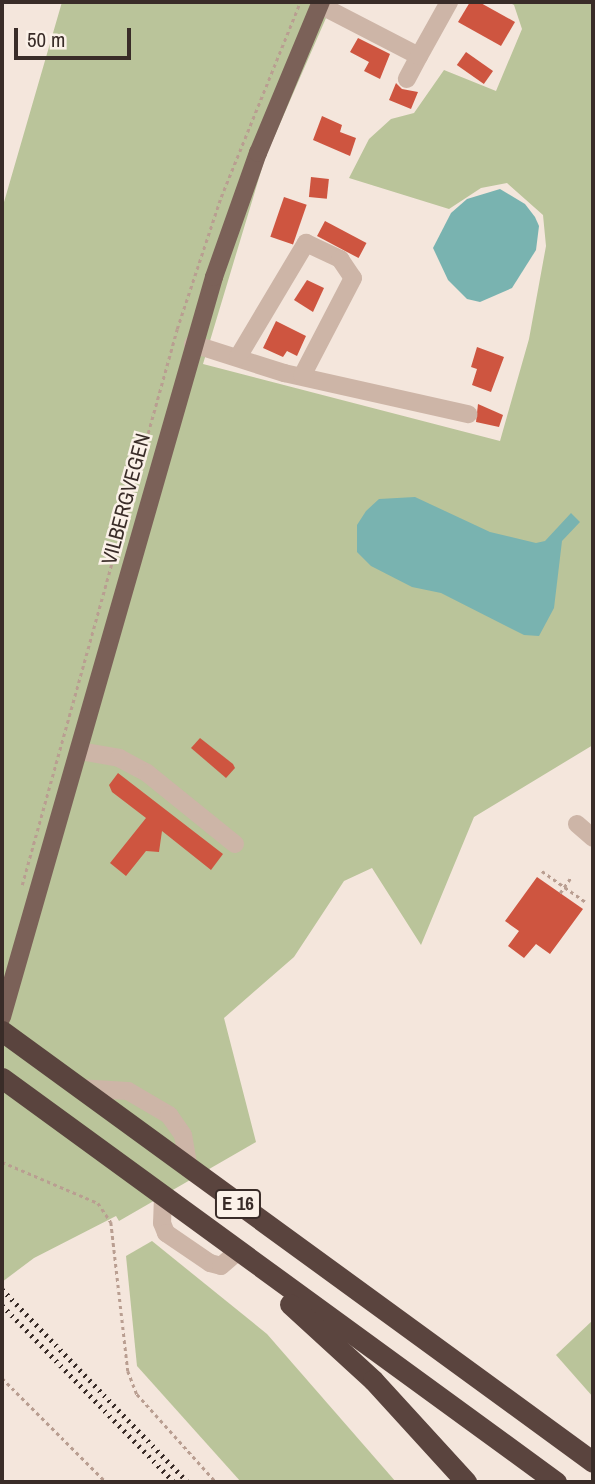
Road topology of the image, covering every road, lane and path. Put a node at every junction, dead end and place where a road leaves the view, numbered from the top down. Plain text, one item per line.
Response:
1 (449, 2) edge
2 (321, 3) edge
3 (419, 57) junction
4 (407, 79) dead end
5 (193, 344) junction
6 (238, 357) junction
7 (302, 376) junction
8 (468, 414) dead end
9 (80, 751) junction
10 (577, 824) dead end
11 (593, 838) edge
12 (236, 844) dead end
13 (542, 871) dead end
14 (571, 877) dead end
15 (564, 887) junction
16 (560, 893) dead end
17 (587, 903) dead end
18 (2, 1017) edge
19 (2, 1031) edge
20 (2, 1078) edge
21 (78, 1088) junction
22 (2, 1162) edge
23 (189, 1169) junction
24 (238, 1251) junction
25 (449, 1358) junction
26 (2, 1378) edge
27 (593, 1445) edge
28 (593, 1462) edge
29 (106, 1482) edge
30 (216, 1482) edge
31 (466, 1482) edge
32 (556, 1482) edge

1 - 3 lane
2 - 3 lane
2 - 5 main road, VILBERGVEGEN
3 - 4 lane
5 - 6 lane
5 - 9 main road, VILBERGVEGEN
6 - 7 lane
6 - 7 lane
7 - 8 lane
9 - 12 lane
9 - 18 main road, VILBERGVEGEN
10 - 11 lane
13 - 15 path
14 - 15 path
15 - 16 path
15 - 17 path
19 - 21 highway, E 16
20 - 24 highway, E 16
21 - 23 highway, E 16
21 - 23 lane
22 - 30 path
23 - 25 highway, E 16
24 - 31 highway, E 16
24 - 32 highway, E 16
25 - 27 highway, E 16
25 - 28 highway, E 16
26 - 29 path

